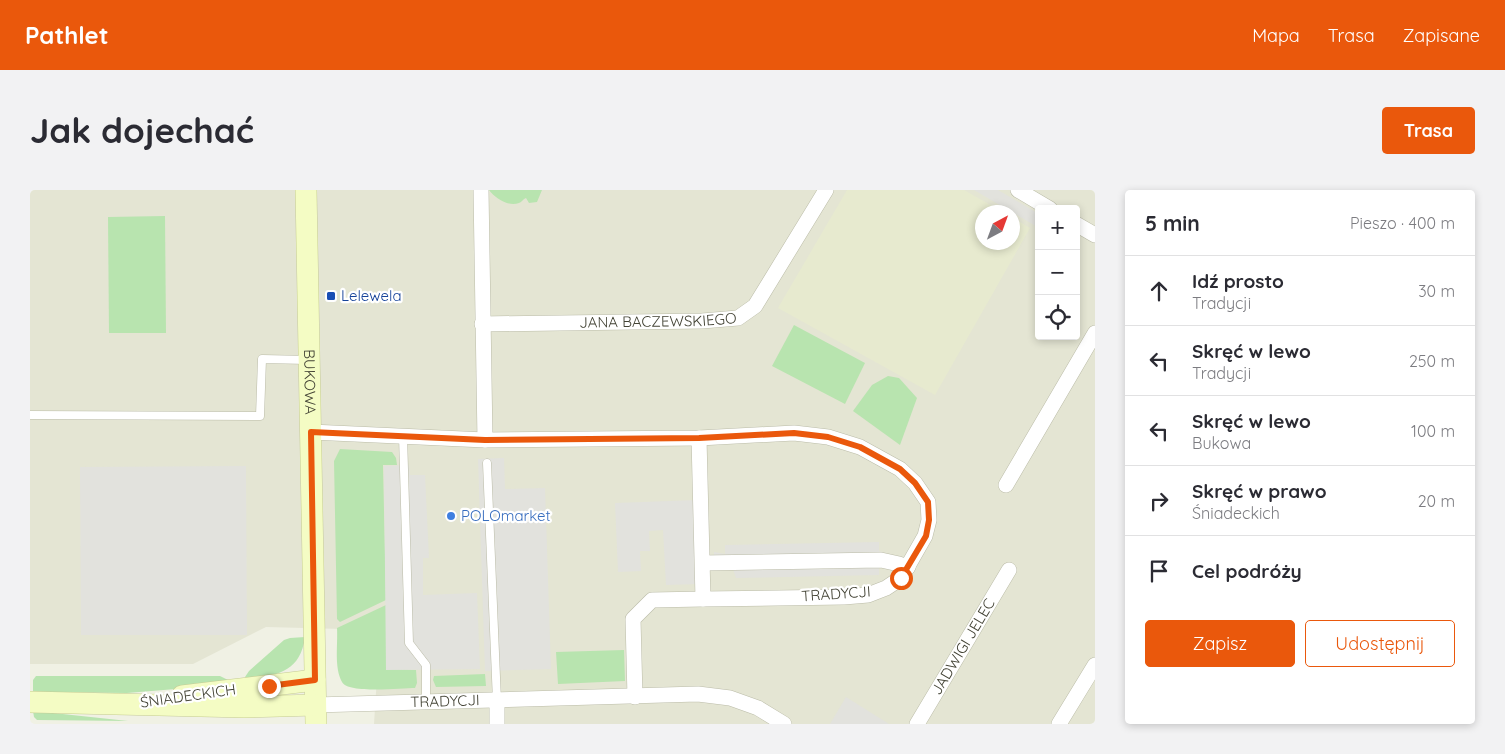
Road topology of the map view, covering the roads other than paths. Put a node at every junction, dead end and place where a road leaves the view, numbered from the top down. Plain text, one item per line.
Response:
1 (306, 190) edge
2 (481, 190) edge
3 (826, 190) edge
4 (1018, 190) edge
5 (1043, 205) edge
6 (1080, 226) edge
7 (1095, 235) edge
8 (482, 324) junction
9 (1095, 333) edge
10 (310, 360) junction
11 (30, 415) edge
12 (311, 432) junction
13 (403, 435) junction
14 (699, 438) junction
15 (485, 440) junction
16 (487, 463) dead end
17 (1006, 485) dead end
18 (703, 564) junction
19 (908, 567) junction
20 (1009, 570) dead end
21 (703, 599) junction
22 (1095, 665) edge
23 (315, 680) junction
24 (635, 697) junction
25 (496, 700) junction
26 (30, 702) edge
27 (426, 702) junction
28 (120, 705) junction
29 (316, 714) edge
30 (497, 724) edge
31 (784, 724) edge
32 (917, 724) edge
33 (1059, 724) edge

1 - 10 street, BUKOWA
2 - 8 street
3 - 8 street, JANA BACZEWSKIEGO
4 - 5 street
6 - 7 street
8 - 15 street
9 - 17 street
10 - 11 lane
10 - 12 street, BUKOWA
12 - 13 street, TRADYCJI
12 - 23 street, BUKOWA
13 - 15 street, TRADYCJI
13 - 27 lane
14 - 15 street, TRADYCJI
14 - 18 street
14 - 19 street, TRADYCJI
16 - 25 lane
18 - 19 street
18 - 21 street
19 - 21 street, TRADYCJI
20 - 32 street, JADWIGI JELEC
21 - 24 street, TRADYCJI
22 - 33 street
23 - 28 street, ŚNIADECKICH
23 - 29 street, BUKOWA
24 - 25 street, TRADYCJI
24 - 31 street, TRADYCJI
25 - 27 street, TRADYCJI
25 - 30 street
26 - 28 street, ŚNIADECKICH
27 - 29 street, TRADYCJI
28 - 29 street, ŚNIADECKICH

